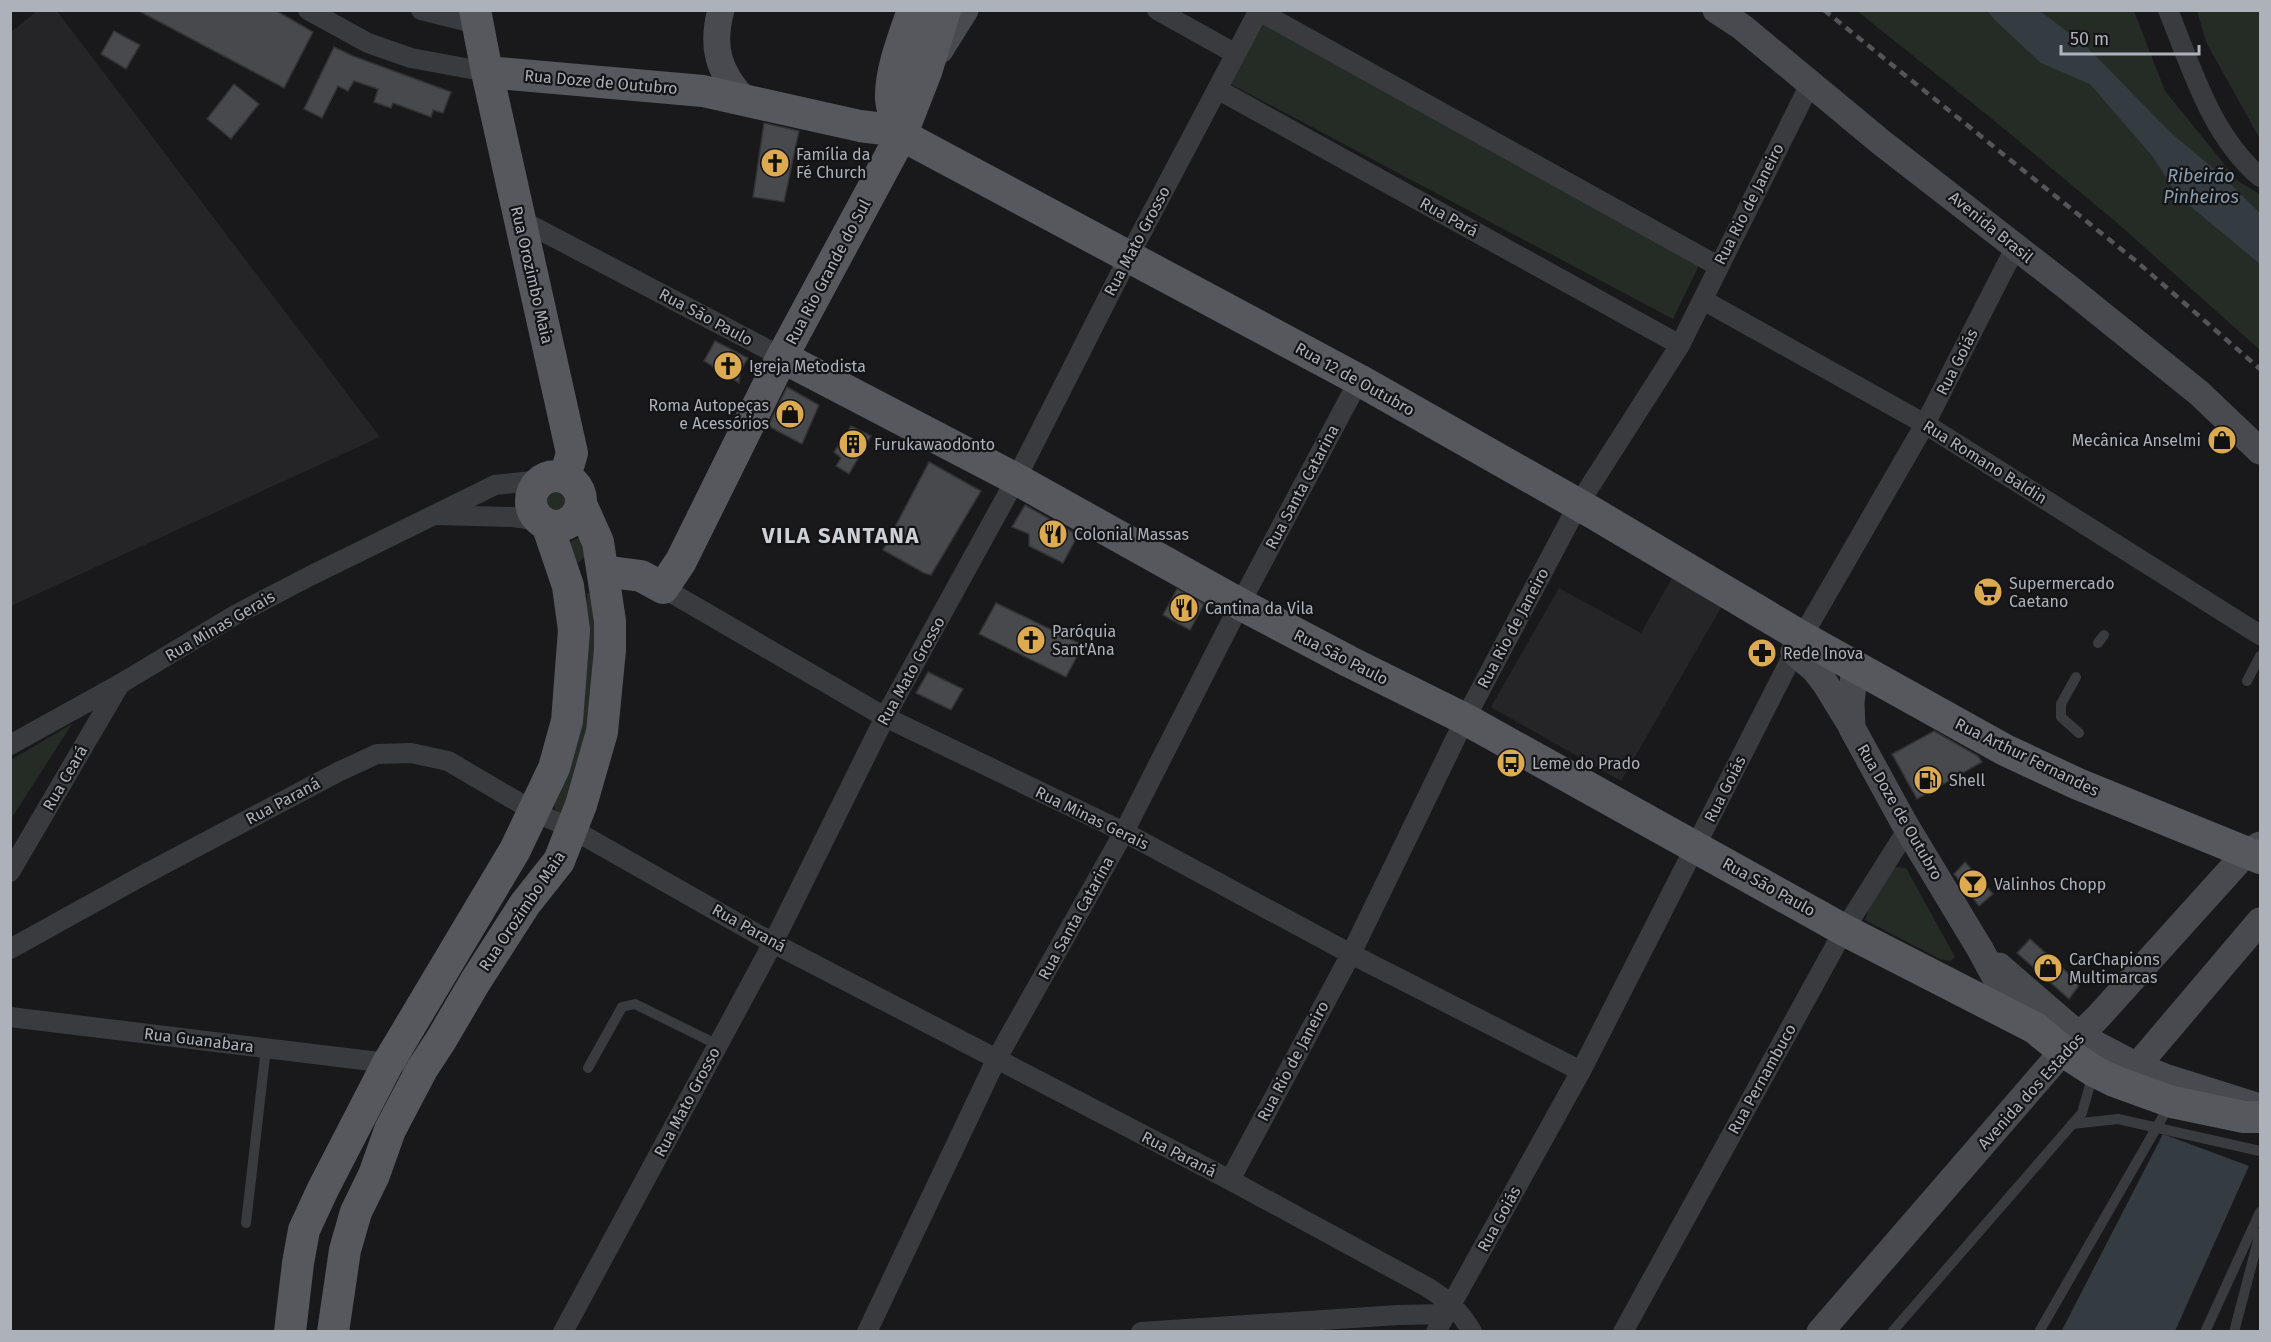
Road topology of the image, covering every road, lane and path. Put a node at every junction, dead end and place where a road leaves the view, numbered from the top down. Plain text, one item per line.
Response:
1 (308, 10) edge
2 (421, 10) edge
3 (721, 10) edge
4 (913, 10) edge
5 (945, 10) edge
6 (964, 10) edge
7 (1157, 10) edge
8 (1716, 10) edge
9 (2168, 10) edge
10 (1259, 11) edge
11 (476, 17) edge
12 (1236, 54) junction
13 (487, 72) junction
14 (926, 72) junction
15 (1810, 84) junction
16 (1217, 89) junction
17 (744, 99) junction
18 (901, 136) junction
19 (2260, 177) edge
20 (519, 219) junction
21 (2015, 248) junction
22 (1128, 258) junction
23 (1718, 266) junction
24 (1702, 300) junction
25 (1680, 345) junction
26 (782, 357) junction
27 (1359, 380) junction
28 (1925, 424) junction
29 (2260, 451) edge
30 (554, 478) junction
31 (1016, 480) junction
32 (581, 504) junction
33 (1578, 505) junction
34 (435, 515) junction
35 (544, 523) junction
36 (603, 571) junction
37 (568, 586) junction
38 (663, 588) junction
39 (1240, 604) junction
40 (2260, 635) edge
41 (1798, 644) junction
42 (2260, 656) edge
43 (1855, 666) junction
44 (2076, 677) dead end
45 (2247, 681) dead end
46 (120, 684) junction
47 (885, 717) junction
48 (1465, 719) junction
49 (1852, 729) junction
50 (2079, 733) dead end
51 (10, 746) edge
52 (535, 812) junction
53 (572, 829) junction
54 (1907, 830) junction
55 (1124, 832) junction
56 (1695, 847) junction
57 (2256, 852) edge
58 (10, 872) edge
59 (2260, 921) edge
60 (1844, 930) junction
61 (773, 943) junction
62 (10, 949) edge
63 (1980, 949) junction
64 (1351, 954) junction
65 (11, 1017) edge
66 (2035, 1028) junction
67 (2072, 1043) junction
68 (718, 1045) junction
69 (266, 1048) junction
70 (996, 1060) junction
71 (388, 1063) junction
72 (2137, 1066) junction
73 (588, 1068) dead end
74 (422, 1069) junction
75 (1581, 1071) junction
76 (2094, 1071) junction
77 (2260, 1107) edge
78 (2164, 1114) junction
79 (2260, 1117) edge
80 (2072, 1124) junction
81 (2260, 1151) edge
82 (1230, 1180) junction
83 (2260, 1212) edge
84 (246, 1223) dead end
85 (2260, 1233) edge
86 (1445, 1317) edge
87 (290, 1332) edge
88 (333, 1332) edge
89 (563, 1332) edge
90 (867, 1332) edge
91 (1141, 1332) edge
92 (1472, 1332) edge
93 (1623, 1332) edge
94 (1821, 1332) edge
95 (1892, 1332) edge
96 (2039, 1332) edge
97 (2205, 1332) edge
98 (2234, 1332) edge

1 - 13 street, Rua Doze de Outubro
2 - 11 street
3 - 17 main road
4 - 18 main road
5 - 14 main road, Rua Rio Grande do Sul
6 - 14 main road
7 - 12 street
8 - 15 main road, Avenida Brasil
9 - 19 street
10 - 12 street, Rua Mato Grosso
10 - 23 street
11 - 13 main road
12 - 16 street, Rua Mato Grosso
13 - 17 main road, Rua Doze de Outubro
13 - 20 main road, Rua Orozimbo Maia
14 - 18 main road, Rua Rio Grande do Sul
15 - 21 main road, Avenida Brasil
15 - 23 street, Rua Rio de Janeiro
16 - 22 street, Rua Mato Grosso
16 - 25 street, Rua Pará
17 - 18 main road, Rua Doze de Outubro
18 - 22 main road, Rua 12 de Outubro
18 - 26 main road, Rua Rio Grande do Sul
20 - 26 street, Rua São Paulo
20 - 30 main road, Rua Orozimbo Maia
21 - 28 street, Rua Goiás
21 - 29 main road, Avenida Brasil
22 - 27 main road, Rua 12 de Outubro
22 - 31 street, Rua Mato Grosso
23 - 24 street, Rua Rio de Janeiro
24 - 25 street, Rua Rio de Janeiro
24 - 28 street, Rua Romano Baldin
25 - 33 street, Rua Rio de Janeiro
26 - 31 main road, Rua São Paulo
26 - 38 main road, Rua Rio Grande do Sul
27 - 33 main road, Rua 12 de Outubro
27 - 39 street, Rua Santa Catarina
28 - 40 street, Rua Romano Baldin
28 - 41 street, Rua Goiás
30 - 32 main road
30 - 34 street, Rua Minas Gerais
30 - 35 main road
31 - 39 main road, Rua São Paulo
31 - 47 street, Rua Mato Grosso
32 - 35 main road
32 - 36 main road, Rua Orozimbo Maia
33 - 41 main road, Rua 12 de Outubro
33 - 48 street, Rua Rio de Janeiro
34 - 35 street, Rua Minas Gerais
34 - 46 street, Rua Minas Gerais
35 - 37 main road, Rua Orozimbo Maia
36 - 37 main road
36 - 38 main road, Rua Minas Gerais
36 - 53 main road, Rua Orozimbo Maia
37 - 52 main road, Rua Orozimbo Maia
38 - 47 street, Rua Minas Gerais
39 - 48 main road, Rua São Paulo
39 - 55 street, Rua Santa Catarina
41 - 43 main road, Rua Arthur Fernandes
41 - 49 main road
41 - 56 street, Rua Goiás
42 - 45 lane
43 - 49 main road, Rua Doze de Outubro
43 - 57 main road, Rua Arthur Fernandes
44 - 50 lane
46 - 51 street, Rua Minas Gerais
46 - 58 street, Rua Ceará
47 - 55 street, Rua Minas Gerais
47 - 61 street, Rua Mato Grosso
48 - 56 main road, Rua São Paulo
48 - 64 street, Rua Rio de Janeiro
49 - 54 main road, Rua Doze de Outubro
52 - 53 street, Rua Paraná
52 - 62 street, Rua Paraná
52 - 71 main road, Rua Orozimbo Maia
53 - 61 street, Rua Paraná
53 - 74 main road, Rua Orozimbo Maia
54 - 60 street, Rua Pernambuco
54 - 63 main road, Rua Doze de Outubro
55 - 64 street, Rua Minas Gerais
55 - 70 street, Rua Santa Catarina
56 - 60 main road, Rua São Paulo
56 - 75 street, Rua Goiás
57 - 67 main road, Avenida dos Estados
59 - 72 main road
60 - 66 main road, Rua São Paulo
60 - 93 street, Rua Pernambuco
61 - 68 street, Rua Mato Grosso
61 - 70 street, Rua Paraná
63 - 66 main road, Rua Doze de Outubro
63 - 67 main road, Rua Doze de Outubro
64 - 75 street, Rua Minas Gerais
64 - 82 street, Rua Rio de Janeiro
65 - 69 street, Rua Guanabara
66 - 67 main road, Rua Doze de Outubro
67 - 72 main road, Rua Doze de Outubro
67 - 76 main road, Rua Doze de Outubro
67 - 94 main road, Avenida dos Estados
68 - 73 lane
68 - 89 street, Rua Mato Grosso
69 - 71 street, Rua Guanabara
69 - 84 lane
70 - 82 street, Rua Paraná
70 - 90 street, Rua Santa Catarina
71 - 74 street, Rua Guanabara
71 - 87 main road, Rua Orozimbo Maia
72 - 77 main road, Rua Doze de Outubro
74 - 88 main road, Rua Orozimbo Maia
75 - 86 street, Rua Goiás
76 - 78 main road, Rua Doze de Outubro
76 - 80 lane
78 - 79 main road, Rua Doze de Outubro
78 - 80 lane
78 - 81 lane
78 - 96 lane
80 - 95 lane
82 - 86 street, Rua Paraná
83 - 97 lane
85 - 98 lane
86 - 91 street
86 - 92 street, Rua Paraná

